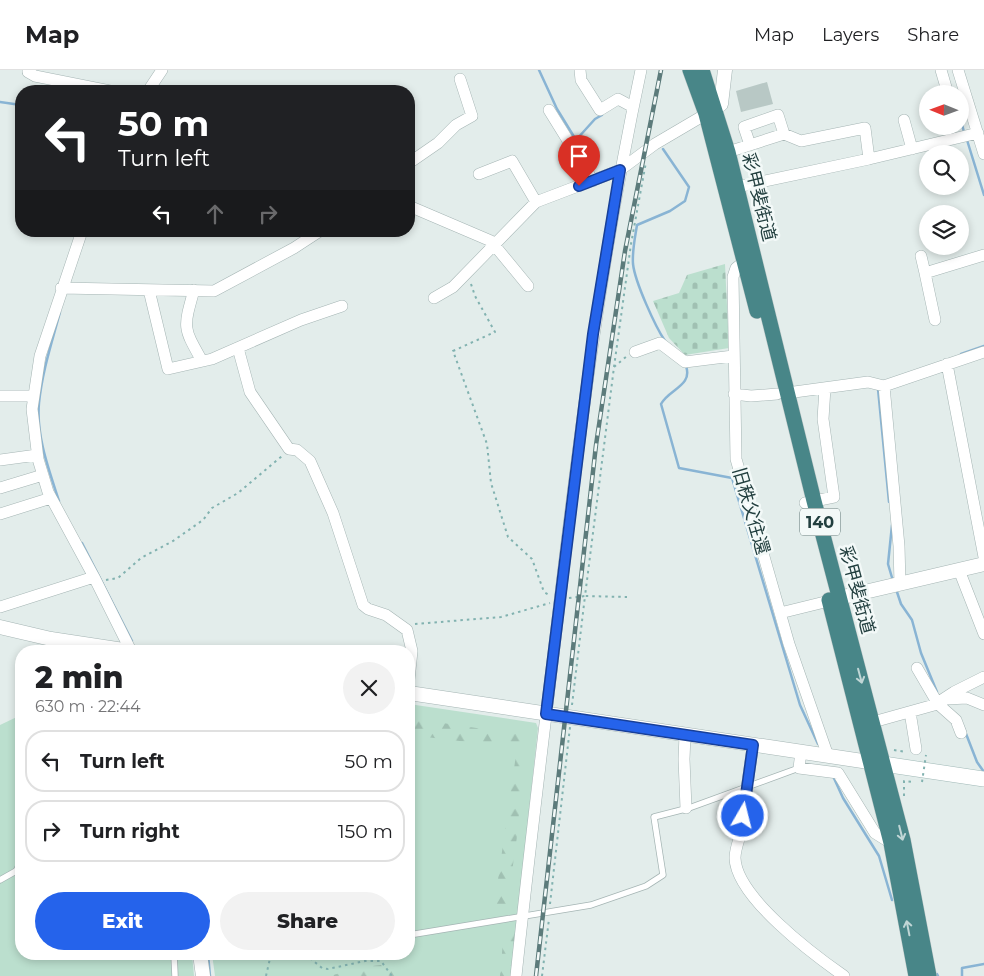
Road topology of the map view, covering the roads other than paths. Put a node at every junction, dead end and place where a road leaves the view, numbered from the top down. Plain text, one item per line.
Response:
1 (28, 70) edge
2 (162, 70) edge
3 (580, 70) edge
4 (641, 70) edge
5 (690, 70) edge
6 (702, 70) edge
7 (724, 70) edge
8 (941, 70) edge
9 (958, 70) edge
10 (460, 79) dead end
11 (80, 85) edge
12 (152, 85) edge
13 (945, 85) edge
14 (633, 107) junction
15 (549, 110) dead end
16 (711, 112) junction
17 (904, 120) dead end
18 (969, 132) edge
19 (978, 132) junction
20 (784, 134) junction
21 (949, 135) edge
22 (750, 145) junction
23 (912, 149) junction
24 (728, 152) junction
25 (984, 154) edge
26 (415, 159) edge
27 (869, 159) junction
28 (620, 170) junction
29 (479, 174) dead end
30 (593, 181) junction
31 (737, 187) junction
32 (536, 202) junction
33 (415, 209) edge
34 (80, 237) edge
35 (311, 237) edge
36 (494, 245) junction
37 (984, 255) edge
38 (921, 256) dead end
39 (745, 261) junction
40 (925, 273) junction
41 (528, 286) dead end
42 (66, 288) junction
43 (149, 290) junction
44 (194, 290) junction
45 (434, 298) dead end
46 (342, 306) dead end
47 (935, 320) dead end
48 (238, 348) junction
49 (635, 352) road end
50 (984, 352) edge
51 (733, 356) junction
52 (202, 361) junction
53 (947, 364) junction
54 (884, 386) junction
55 (825, 388) junction
56 (734, 394) junction
57 (782, 394) junction
58 (0, 396) edge
59 (34, 396) junction
60 (37, 455) junction
61 (0, 460) edge
62 (43, 475) junction
63 (0, 488) edge
64 (51, 498) junction
65 (809, 502) junction
66 (0, 514) edge
67 (984, 557) edge
68 (984, 564) edge
69 (959, 570) junction
70 (96, 580) junction
71 (900, 584) junction
72 (834, 600) junction
73 (0, 607) edge
74 (780, 613) junction
75 (0, 627) edge
76 (984, 634) edge
77 (91, 645) edge
78 (128, 645) edge
79 (411, 645) edge
80 (917, 668) dead end
81 (984, 677) edge
82 (415, 694) edge
83 (943, 701) junction
84 (984, 705) edge
85 (910, 712) junction
86 (546, 714) junction
87 (866, 724) junction
88 (961, 733) dead end
89 (685, 734) junction
90 (753, 745) junction
91 (801, 752) junction
92 (921, 752) road end
93 (822, 755) junction
94 (876, 762) junction
95 (800, 768) junction
96 (984, 779) edge
97 (748, 786) junction
98 (686, 808) junction
99 (891, 843) junction
100 (15, 871) edge
101 (0, 880) edge
102 (522, 918) junction
103 (415, 934) edge
104 (174, 960) edge
105 (201, 960) edge
106 (175, 976) edge
107 (203, 976) edge
108 (516, 976) edge
109 (844, 976) edge
110 (916, 976) edge
111 (928, 976) edge

1 - 11 street
2 - 12 street
3 - 14 street
4 - 14 street
5 - 16 highway, 彩甲斐街道 / 140
6 - 16 highway, 彩甲斐街道 / 140
7 - 16 street
8 - 13 street
9 - 19 street
10 - 26 street
14 - 28 street
15 - 30 street
16 - 24 highway, 彩甲斐街道 / 140
16 - 28 street
16 - 39 highway, 彩甲斐街道 / 140
17 - 23 street
18 - 19 street
19 - 25 street
20 - 22 street
20 - 22 street
20 - 27 street
21 - 23 street
22 - 24 street
23 - 27 street
24 - 31 highway, 彩甲斐街道 / 140
27 - 31 street
28 - 30 street
28 - 86 street
29 - 32 street
30 - 32 street
31 - 57 highway, 彩甲斐街道 / 140
32 - 36 street
33 - 36 street
34 - 42 street
35 - 44 street
36 - 41 street
36 - 45 street
37 - 40 street
38 - 40 street
39 - 51 street, 旧秩父往還
39 - 57 highway, 彩甲斐街道 / 140
40 - 47 street
42 - 43 street
42 - 59 street
43 - 44 street
43 - 52 street
44 - 52 street
46 - 48 street
48 - 52 street
48 - 79 street
49 - 51 street
50 - 53 street
51 - 56 street, 旧秩父往還
53 - 54 street
53 - 67 street
54 - 55 street
54 - 71 street
55 - 57 street
55 - 65 street
56 - 57 street
56 - 74 street, 旧秩父往還
57 - 65 highway, 彩甲斐街道 / 140
58 - 59 street
59 - 60 street
60 - 61 street
60 - 62 street
62 - 63 street
62 - 64 street
64 - 66 street
64 - 70 street
65 - 72 highway, 彩甲斐街道 / 140
68 - 69 street
69 - 71 street
69 - 76 street
70 - 73 street
70 - 78 street
71 - 72 street
72 - 74 street
72 - 87 highway, 彩甲斐街道 / 140
74 - 93 street, 旧秩父往還
75 - 77 street
80 - 83 street
81 - 83 street
82 - 86 street
83 - 84 street
83 - 85 street
83 - 88 street
85 - 87 street
85 - 92 street
86 - 89 street
86 - 102 street
87 - 94 highway, 彩甲斐街道 / 140
89 - 90 street
89 - 98 street
90 - 91 street
90 - 97 street
91 - 93 street
91 - 95 street
93 - 94 street
94 - 96 main road
94 - 99 highway, 彩甲斐街道 / 140
94 -> 111 highway, 彩甲斐街道 / 140
95 - 97 lane
95 - 99 street
97 - 98 lane
97 - 109 street
98 - 102 lane
110 -> 99 highway, 彩甲斐街道 / 140
100 - 101 lane
102 - 103 lane
102 - 108 street
104 - 106 lane
105 - 107 street

